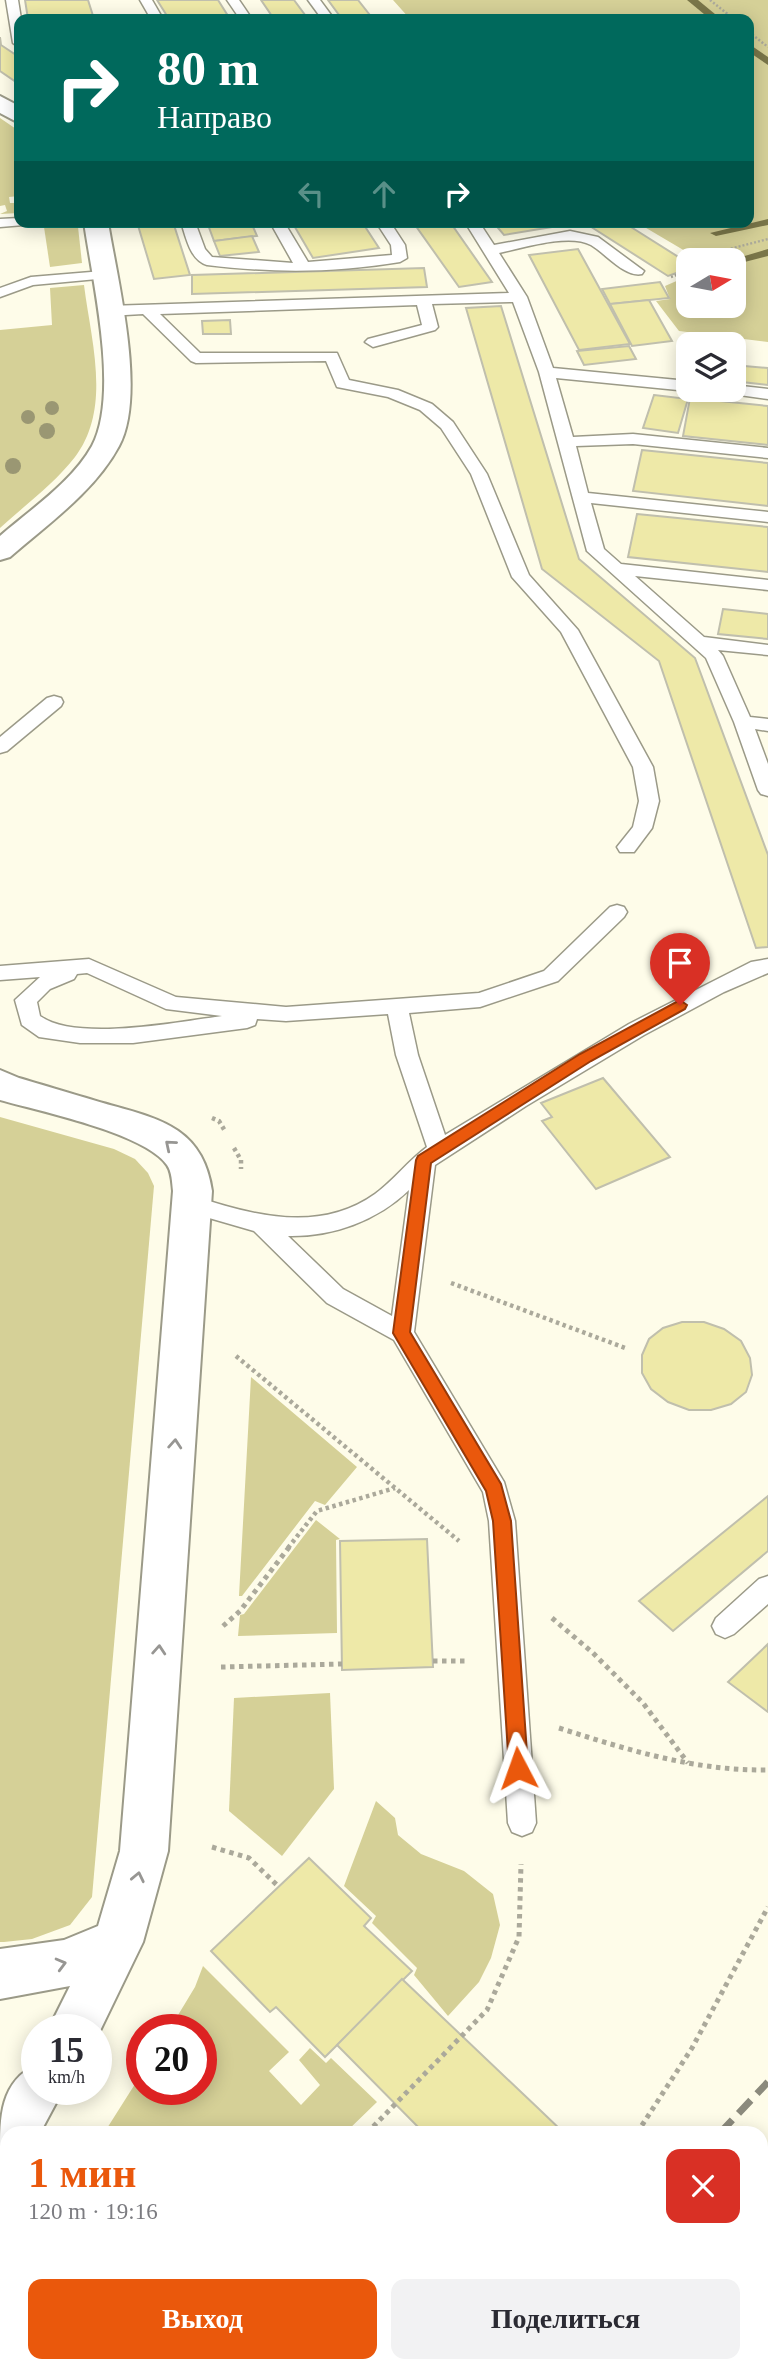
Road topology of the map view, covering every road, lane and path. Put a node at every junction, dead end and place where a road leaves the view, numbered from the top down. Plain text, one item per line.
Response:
1 (710, 0) edge
2 (728, 14) edge
3 (754, 36) edge
4 (768, 47) edge
5 (97, 228) edge
6 (190, 228) edge
7 (280, 228) edge
8 (387, 228) edge
9 (476, 228) edge
10 (768, 239) edge
11 (733, 248) edge
12 (492, 250) junction
13 (302, 265) junction
14 (637, 271) dead end
15 (103, 275) junction
16 (0, 293) edge
17 (519, 297) junction
18 (423, 299) junction
19 (147, 310) junction
20 (108, 312) junction
21 (373, 342) dead end
22 (547, 372) junction
23 (676, 385) edge
24 (746, 392) edge
25 (768, 394) edge
26 (566, 442) junction
27 (768, 453) edge
28 (581, 497) junction
29 (768, 517) edge
30 (0, 551) edge
31 (616, 569) junction
32 (768, 585) edge
33 (698, 642) junction
34 (768, 650) edge
35 (54, 702) dead end
36 (743, 722) junction
37 (768, 725) edge
38 (0, 747) edge
39 (768, 790) edge
40 (627, 847) dead end
41 (617, 912) dead end
42 (89, 966) junction
43 (768, 966) edge
44 (0, 973) edge
45 (397, 1006) junction
46 (286, 1014) junction
47 (2, 1086) edge
48 (432, 1155) junction
49 (193, 1205) junction
50 (262, 1225) junction
51 (410, 1268) junction
52 (402, 1333) junction
53 (628, 1349) dead end
54 (236, 1356) dead end
55 (395, 1488) junction
56 (506, 1580) junction
57 (768, 1587) edge
58 (223, 1626) dead end
59 (725, 1626) dead end
60 (342, 1664) dead end
61 (221, 1667) dead end
62 (515, 1713) junction
63 (688, 1763) junction
64 (768, 1770) edge
65 (522, 1823) joint
66 (212, 1847) dead end
67 (279, 1887) dead end
68 (768, 1907) edge
69 (118, 1942) junction
70 (0, 1974) edge
71 (81, 2014) edge
72 (28, 2105) edge
73 (15, 2126) edge
74 (375, 2126) edge
75 (642, 2126) edge

1 - 2 path
3 - 4 path
5 - 15 street
6 - 13 lane
7 - 13 lane
8 - 13 lane
9 - 12 lane
10 - 11 path
12 - 14 lane
12 - 17 lane
15 - 16 lane
15 - 20 street
17 - 18 lane
17 - 22 lane
18 - 19 lane
18 - 21 lane
19 - 20 lane
19 - 40 lane
20 - 30 street
22 - 23 lane
22 - 26 lane
24 - 25 lane
26 - 27 lane
26 - 28 lane
28 - 29 lane
28 - 31 lane
31 - 32 lane
31 - 33 lane
33 - 34 lane
33 - 36 lane
35 - 38 lane
36 - 37 lane
36 - 39 lane
41 - 45 lane
42 - 44 lane
42 - 46 lane
42 - 46 lane
43 - 48 lane
45 - 46 lane
45 - 48 lane
49 -> 47 street
48 - 50 lane
48 - 51 lane
49 - 50 lane
69 -> 49 street
50 - 52 lane
51 - 52 lane
51 - 53 path
52 - 56 lane
54 - 55 path
55 - 56 path
55 - 58 path
56 - 62 lane
56 - 63 path
57 - 59 lane
60 - 61 path
62 - 63 path
62 - 65 lane
63 - 64 path
65 - 74 path
66 - 67 path
68 - 75 path
70 -> 69 street
69 - 71 street
72 - 73 street

